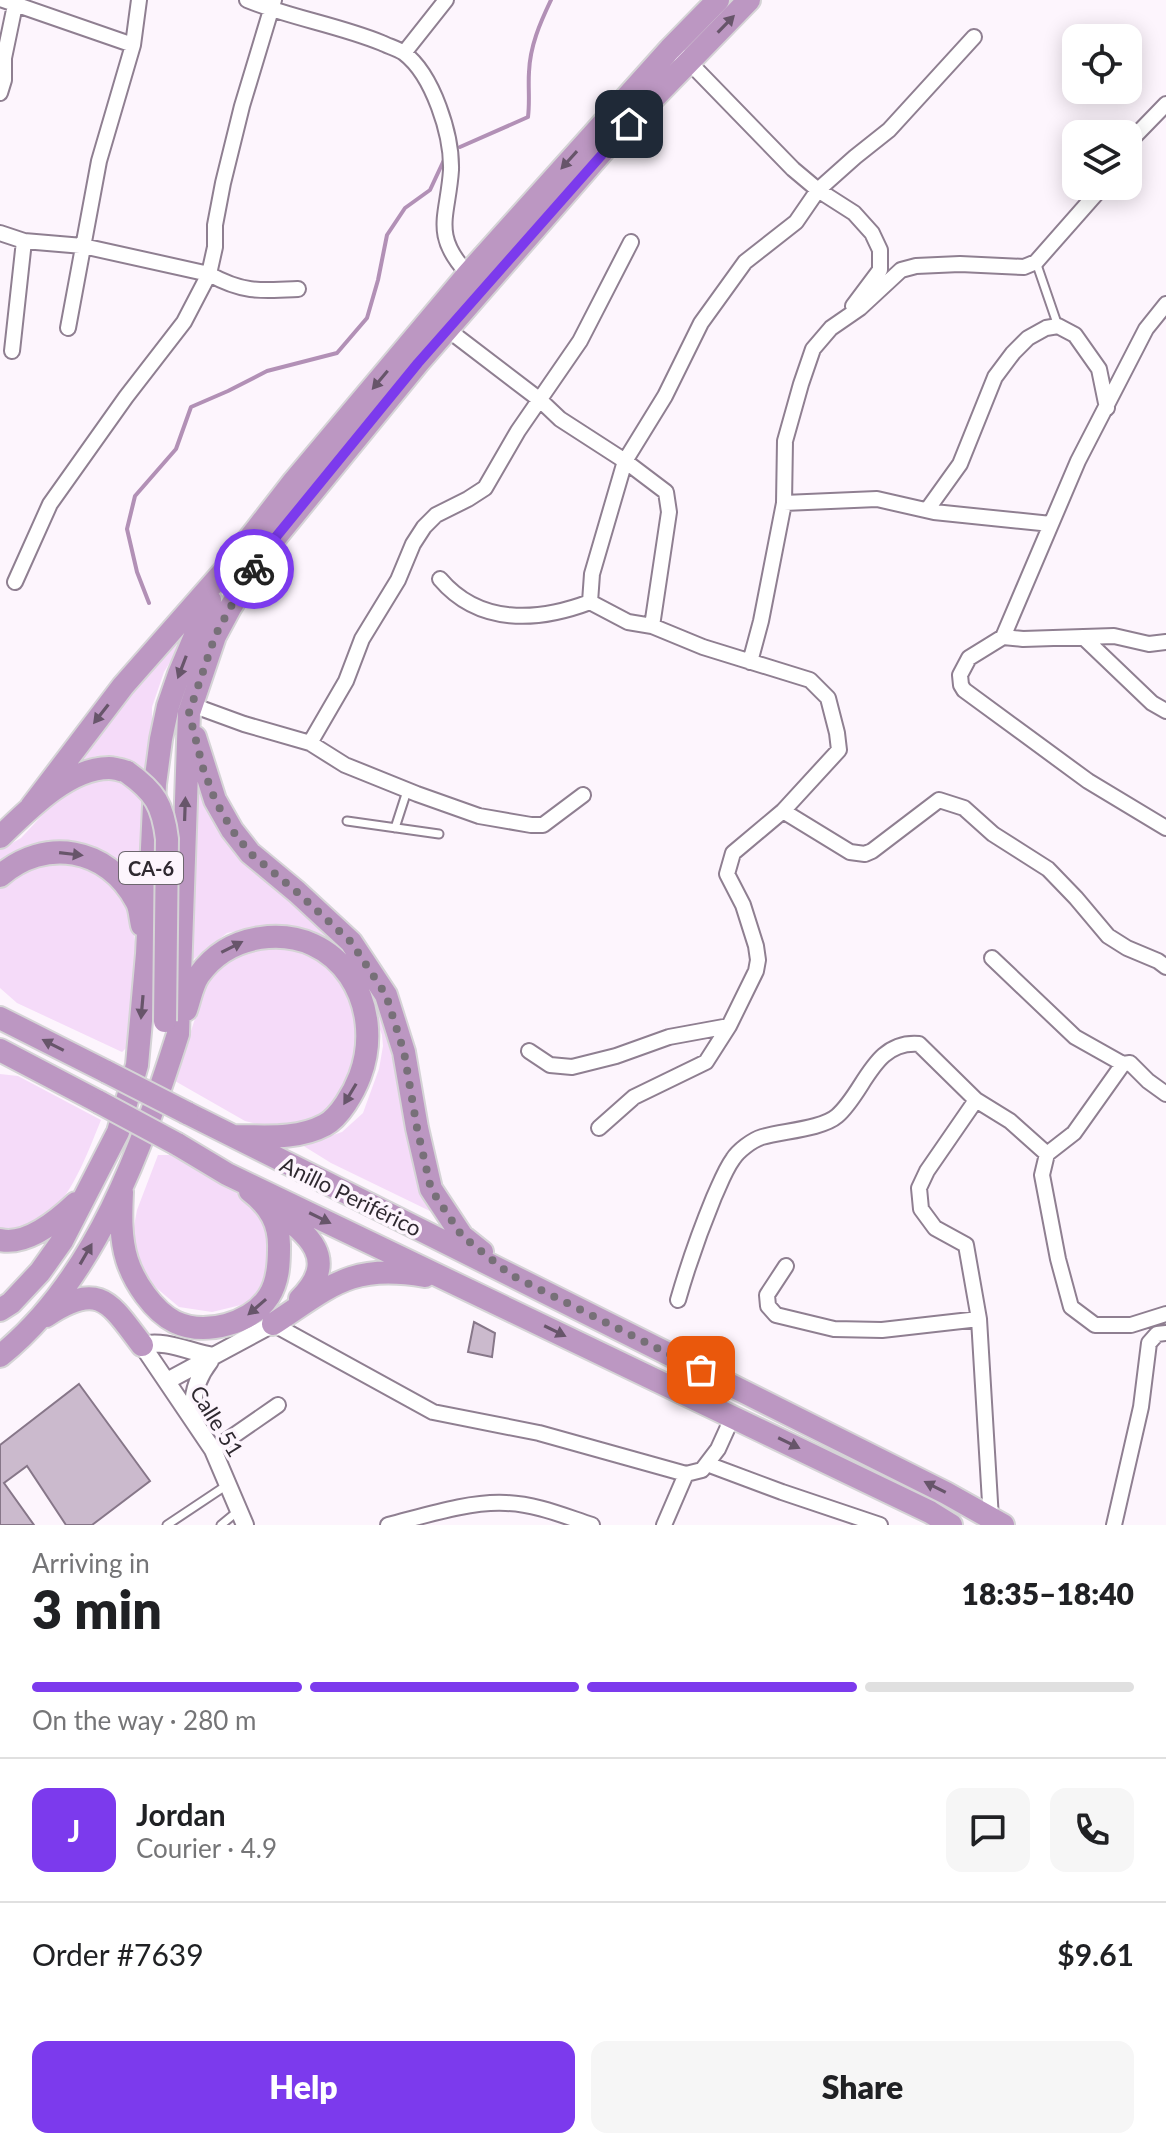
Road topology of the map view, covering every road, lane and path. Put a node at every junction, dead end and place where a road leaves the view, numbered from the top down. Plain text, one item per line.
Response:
1 (139, 0) edge
2 (247, 0) edge
3 (446, 0) edge
4 (718, 0) edge
5 (749, 0) edge
6 (9, 2) edge
7 (272, 5) edge
8 (974, 37) dead end
9 (133, 45) junction
10 (404, 53) junction
11 (679, 56) junction
12 (0, 93) edge
13 (1166, 104) edge
14 (1142, 129) edge
15 (818, 190) junction
16 (1091, 200) edge
17 (0, 233) edge
18 (24, 241) junction
19 (631, 242) dead end
20 (83, 246) junction
21 (1036, 262) junction
22 (209, 274) junction
23 (468, 274) junction
24 (298, 289) dead end
25 (1166, 304) edge
26 (847, 317) junction
27 (1058, 326) junction
28 (68, 328) dead end
29 (447, 329) junction
30 (12, 351) dead end
31 (540, 400) junction
32 (1107, 409) junction
33 (625, 461) junction
34 (784, 503) junction
35 (927, 510) junction
36 (1051, 524) junction
37 (225, 570) junction
38 (440, 579) dead end
39 (15, 582) dead end
40 (590, 602) junction
41 (652, 626) junction
42 (1003, 637) junction
43 (1083, 637) junction
44 (1166, 642) edge
45 (750, 662) junction
46 (190, 709) junction
47 (1166, 711) edge
48 (310, 743) junction
49 (407, 791) junction
50 (583, 795) dead end
51 (31, 807) junction
52 (783, 811) junction
53 (347, 821) dead end
54 (395, 828) junction
55 (1166, 828) edge
56 (439, 834) dead end
57 (0, 837) edge
58 (0, 876) edge
59 (147, 954) junction
60 (992, 958) dead end
61 (1166, 967) edge
62 (0, 1005) edge
63 (9, 1023) edge
64 (729, 1026) junction
65 (172, 1027) junction
66 (0, 1050) edge
67 (529, 1051) dead end
68 (0, 1064) edge
69 (1123, 1064) junction
70 (58, 1080) junction
71 (1166, 1094) edge
72 (976, 1100) junction
73 (599, 1128) dead end
74 (230, 1136) junction
75 (1047, 1154) junction
76 (97, 1172) junction
77 (227, 1174) junction
78 (123, 1185) junction
79 (264, 1202) junction
80 (0, 1240) edge
81 (786, 1266) dead end
82 (511, 1275) junction
83 (451, 1280) junction
84 (678, 1300) dead end
85 (0, 1310) edge
86 (1166, 1314) edge
87 (979, 1319) junction
88 (39, 1321) junction
89 (273, 1324) junction
90 (1166, 1333) edge
91 (142, 1345) junction
92 (0, 1356) edge
93 (213, 1356) junction
94 (167, 1381) junction
95 (278, 1405) dead end
96 (733, 1416) junction
97 (196, 1426) junction
98 (213, 1450) junction
99 (707, 1464) junction
100 (686, 1474) junction
101 (229, 1484) junction
102 (243, 1517) edge
103 (997, 1522) edge
104 (167, 1525) edge
105 (221, 1525) edge
106 (388, 1525) edge
107 (592, 1525) edge
108 (664, 1525) edge
109 (878, 1525) edge
110 (951, 1525) edge
111 (1114, 1525) edge

1 - 9 street
2 - 7 street
3 - 10 street
4 - 11 highway, CA-6
11 -> 5 highway, CA-6
6 - 9 street
6 - 12 street
7 - 10 street
7 - 22 street
8 - 15 street
9 - 20 street
10 - 23 street
11 - 15 street
11 -> 23 highway, CA-6
11 - 29 highway, CA-6
13 - 14 street
15 - 26 street
15 - 33 street
16 - 21 street
17 - 18 street
18 - 20 street
18 - 30 street
19 - 31 street
20 - 22 street
20 - 28 street
21 - 26 street
21 - 27 lane
22 - 24 street
22 - 39 street
23 -> 37 highway, CA-6
25 - 32 street
26 - 34 street
27 - 32 street
27 - 35 street
29 - 31 street
29 - 46 highway, CA-6
31 - 33 street
31 - 48 street
32 - 36 street
33 - 40 street
33 - 41 street
34 - 35 street
34 - 45 street
35 - 36 street
36 - 42 street
37 -> 51 highway
37 -> 59 highway, CA-6
38 - 40 street
40 - 41 street
41 - 45 street
42 - 43 street
42 - 55 street
43 - 44 street
43 - 47 street
45 - 52 street
46 - 48 street
65 -> 46 highway, CA-6
46 - 82 highway
48 - 49 street
49 - 50 street
49 - 54 lane
51 - 57 highway
51 - 65 highway, bridge
52 - 61 street
52 - 64 street
53 - 54 lane
54 - 56 lane
58 -> 59 highway
59 -> 76 highway, CA-6
60 - 69 street
62 - 63 highway
74 -> 63 highway, Anillo Periférico, bridge
64 - 67 street
64 - 73 street
65 -> 74 highway
65 - 78 highway
66 - 70 highway, Anillo Periférico
68 - 70 highway
69 - 71 street
69 - 75 street
70 - 77 highway, Anillo Periférico, bridge
72 - 75 street
72 - 84 street
72 - 87 street
74 - 82 highway, Anillo Periférico
75 - 86 street
76 - 80 highway
76 - 85 highway, CA-6
77 - 79 highway
77 -> 83 highway, Anillo Periférico
79 -> 78 highway
88 -> 78 highway
79 - 89 highway
81 - 87 street
103 -> 82 highway, Anillo Periférico
83 - 89 highway
83 -> 96 highway, Anillo Periférico
87 - 103 street
88 - 91 highway
88 - 92 highway
89 - 93 street
89 - 100 street
90 - 111 street
91 - 93 street
91 - 94 street, Calle 51
93 - 94 street
93 - 97 street
94 - 97 street, Calle 51
95 - 98 street
96 - 99 street
96 -> 110 highway, Anillo Periférico
97 - 98 street, Calle 51
98 - 101 street, Calle 51
99 - 100 street
99 - 109 street
100 - 108 street
101 - 102 street, Calle 51
101 - 104 lane
102 - 105 lane
106 - 107 street

